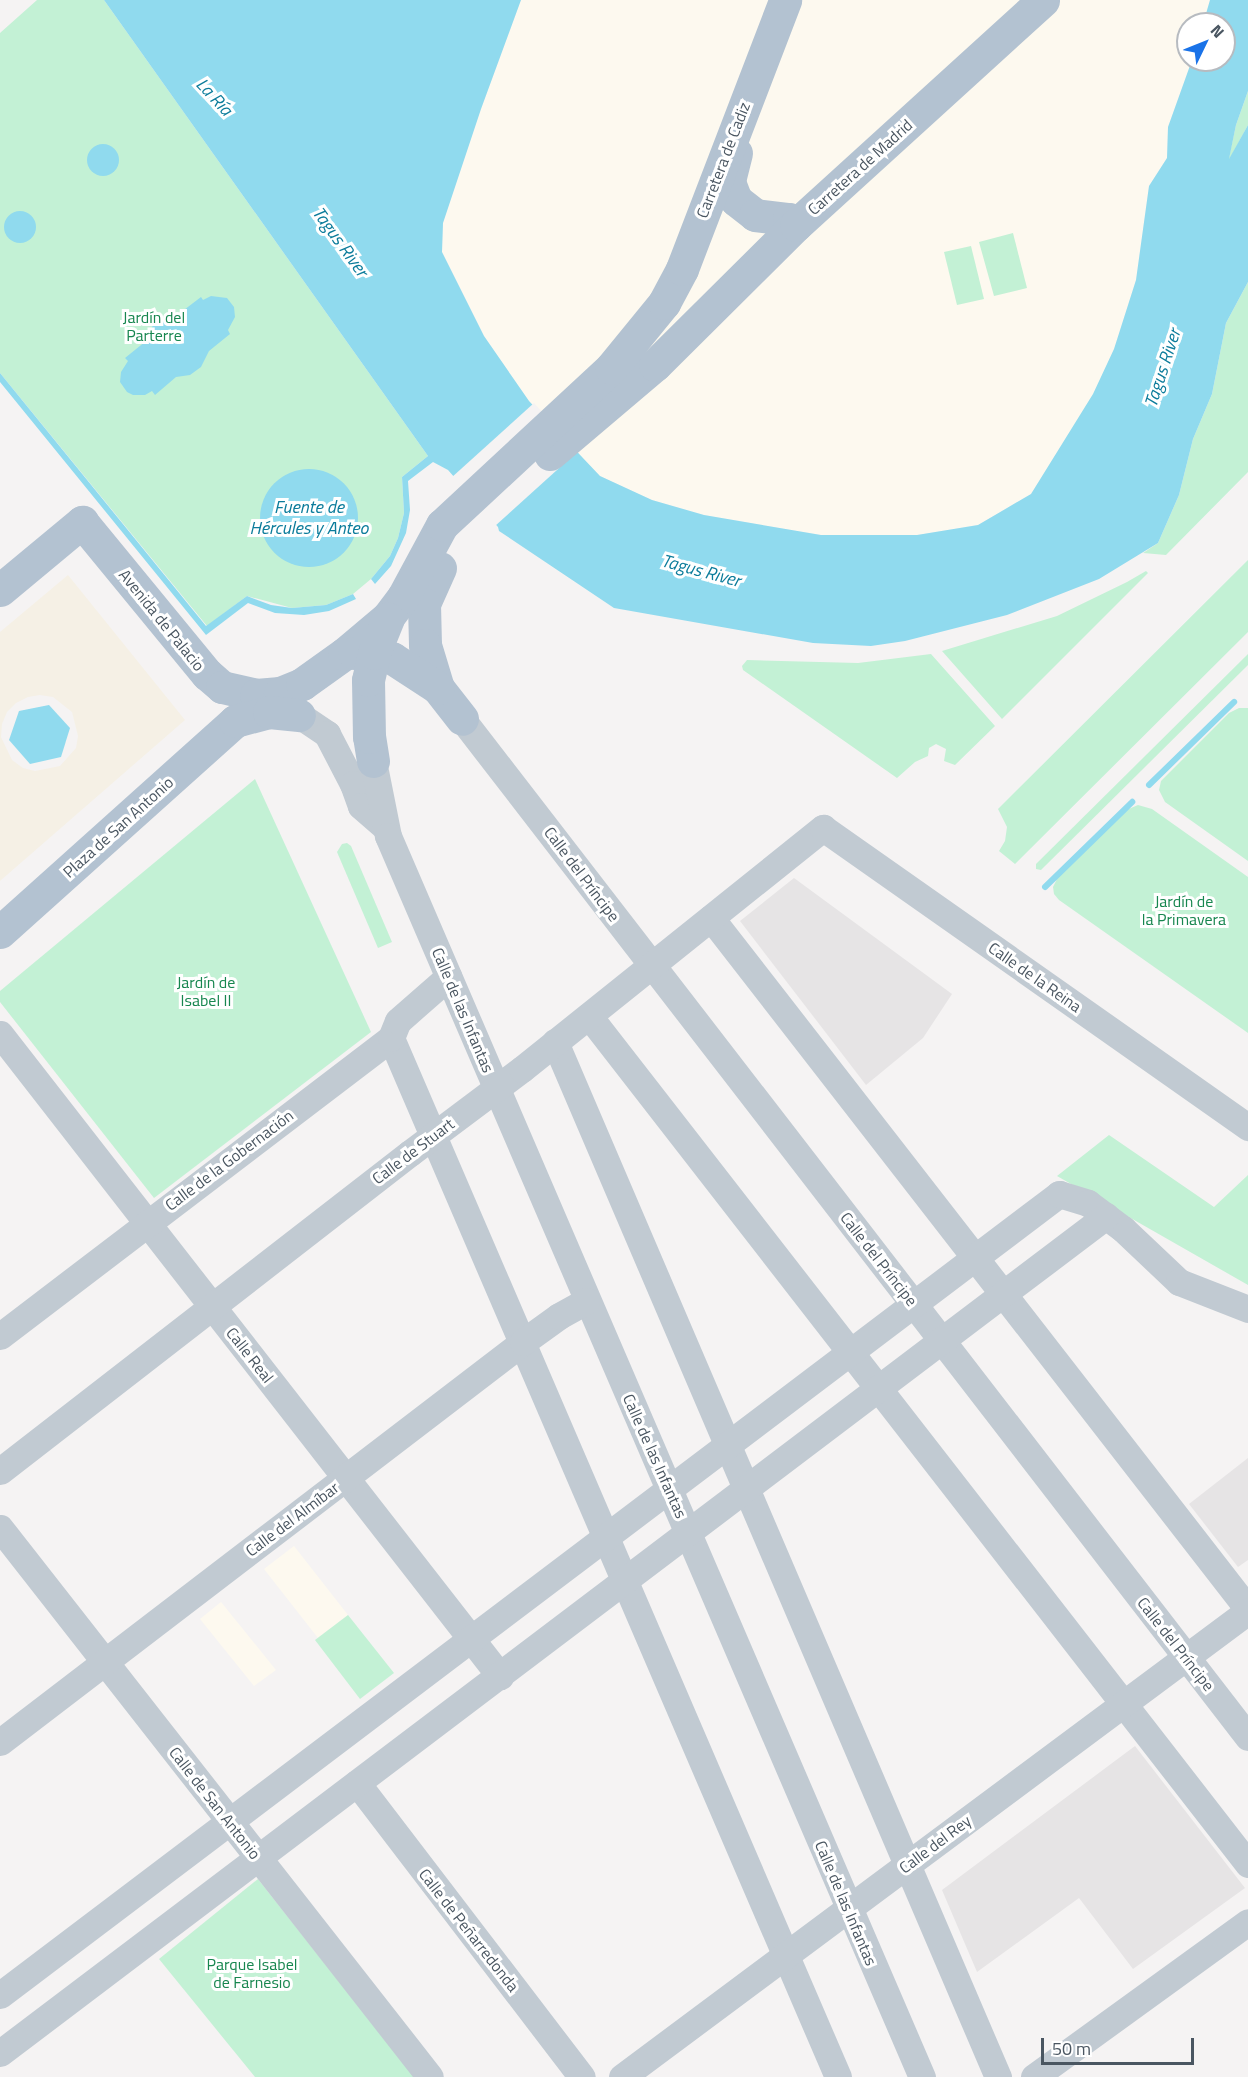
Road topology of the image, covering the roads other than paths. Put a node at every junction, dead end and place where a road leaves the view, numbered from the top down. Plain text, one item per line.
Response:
1 (785, 0) edge
2 (1043, 0) edge
3 (732, 135) junction
4 (796, 225) junction
5 (620, 378) junction
6 (476, 506) junction
7 (0, 590) edge
8 (359, 654) junction
9 (438, 688) junction
10 (249, 710) junction
11 (299, 715) joint
12 (462, 719) joint
13 (373, 761) joint
14 (823, 828) joint
15 (386, 830) junction
16 (711, 918) junction
17 (0, 932) edge
18 (652, 965) junction
19 (448, 977) junction
20 (589, 1016) junction
21 (0, 1034) edge
22 (391, 1038) junction
23 (555, 1042) junction
24 (496, 1088) junction
25 (1248, 1127) edge
26 (433, 1136) junction
27 (1106, 1216) junction
28 (147, 1222) junction
29 (975, 1258) junction
30 (1003, 1295) junction
31 (586, 1301) junction
32 (914, 1304) junction
33 (212, 1306) junction
34 (1248, 1309) edge
35 (0, 1336) edge
36 (942, 1340) junction
37 (523, 1342) junction
38 (850, 1352) junction
39 (878, 1388) junction
40 (727, 1444) junction
41 (0, 1471) edge
42 (346, 1478) junction
43 (668, 1488) junction
44 (746, 1488) junction
45 (0, 1528) edge
46 (688, 1531) junction
47 (607, 1535) junction
48 (627, 1580) junction
49 (1248, 1610) edge
50 (471, 1638) junction
51 (1186, 1658) junction
52 (104, 1662) junction
53 (500, 1676) junction
54 (1125, 1702) junction
55 (1248, 1737) edge
56 (0, 1742) edge
57 (357, 1784) junction
58 (229, 1822) junction
59 (258, 1858) junction
60 (908, 1864) junction
61 (1248, 1864) edge
62 (848, 1908) junction
63 (1248, 1922) edge
64 (786, 1955) junction
65 (0, 1995) edge
66 (0, 2053) edge
67 (430, 2077) edge
68 (582, 2077) edge
69 (622, 2077) edge
70 (838, 2077) edge
71 (922, 2077) edge
72 (998, 2077) edge
73 (1034, 2077) edge

1 - 3 main road, Carretera de Cadiz
2 - 4 main road, Carretera de Madrid
3 - 4 main road
3 - 5 main road, Carretera de Cadiz
4 - 5 main road, Carretera de Madrid
5 - 6 main road
6 - 8 main road
6 - 9 main road
7 - 10 main road, Avenida de Palacio
8 - 9 main road
8 - 10 main road
8 - 13 main road
9 - 12 main road
10 - 11 main road
10 - 17 main road, Plaza de San Antonio
11 - 15 street
12 - 18 street, Calle del Príncipe
13 - 15 street
14 - 16 street, Calle de Stuart
14 - 25 street, Calle de la Reina
15 - 19 street, Calle de las Infantas
16 - 18 street, Calle de Stuart
16 - 29 street
18 - 20 street, Calle de Stuart
18 - 32 street, Calle del Príncipe
19 - 22 street, Calle de la Gobernación
19 - 24 street, Calle de las Infantas
20 - 23 street, Calle de Stuart
20 - 38 street
21 - 28 street, Calle Real
22 - 26 street
22 - 28 street, Calle de la Gobernación
23 - 24 street, Calle de Stuart
23 - 40 street
24 - 26 street, Calle de Stuart
24 - 31 street, Calle de las Infantas
26 - 33 street, Calle de Stuart
26 - 37 street
27 - 29 street
27 - 30 street
27 - 34 street
28 - 33 street, Calle Real
28 - 35 street, Calle de la Gobernación
29 - 30 street
29 - 32 street
30 - 36 street
30 - 49 street
31 - 37 street, Calle del Almíbar
31 - 43 street, Calle de las Infantas
32 - 36 street, Calle del Príncipe
32 - 38 street
33 - 41 street, Calle de Stuart
33 - 42 street, Calle Real
36 - 39 street
36 - 51 street, Calle del Príncipe
37 - 42 street, Calle del Almíbar
37 - 47 street
38 - 39 street
38 - 40 street
39 - 44 street
39 - 54 street
40 - 43 street
40 - 44 street
42 - 50 street, Calle Real
42 - 52 street, Calle del Almíbar
43 - 46 street, Calle de las Infantas
43 - 47 street
44 - 46 street
44 - 60 street
45 - 52 street, Calle de San Antonio
46 - 48 street
46 - 62 street, Calle de las Infantas
47 - 48 street
47 - 50 street
48 - 53 street
48 - 64 street
49 - 51 street, Calle del Rey
50 - 53 street, Calle Real
50 - 58 street
51 - 54 street, Calle del Rey
51 - 55 street, Calle del Príncipe
52 - 56 street, Calle del Almíbar
52 - 58 street, Calle de San Antonio
53 - 57 street
54 - 60 street, Calle del Rey
54 - 61 street
57 - 59 street
57 - 68 street, Calle de Peñarredonda
58 - 59 street, Calle de San Antonio
58 - 65 street
59 - 66 street
59 - 67 street, Calle de San Antonio
60 - 62 street, Calle del Rey
60 - 72 street
62 - 64 street, Calle del Rey
62 - 71 street, Calle de las Infantas
63 - 73 street
64 - 69 street, Calle del Rey
64 - 70 street

